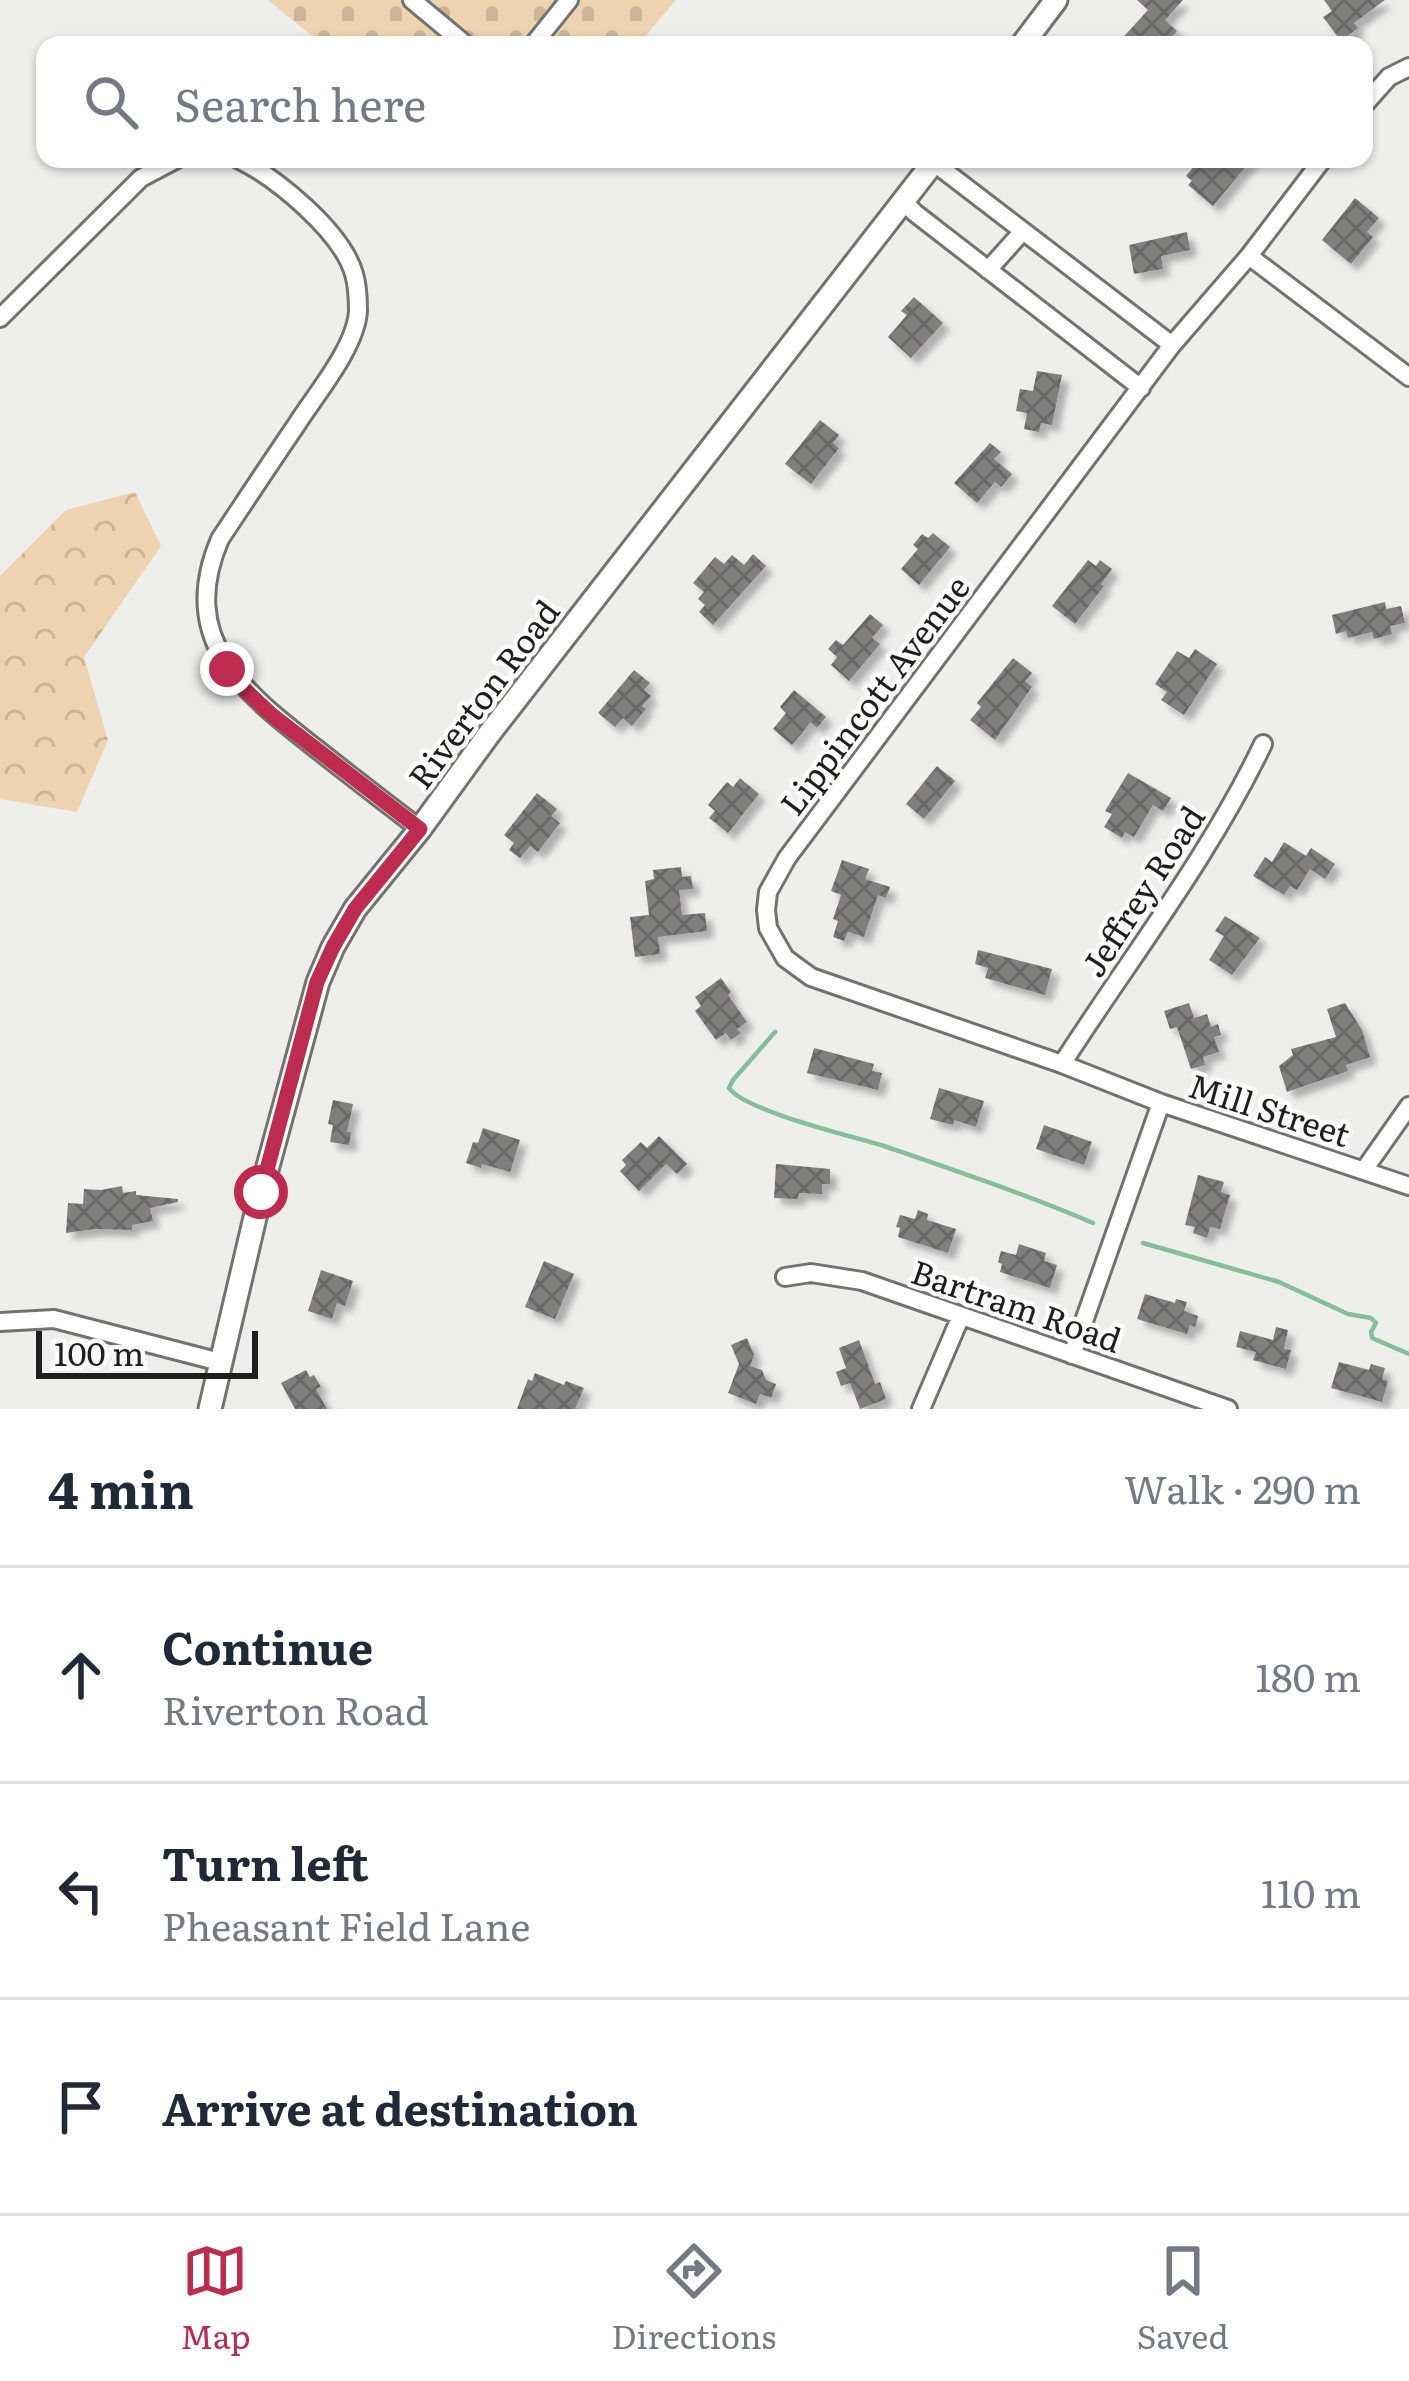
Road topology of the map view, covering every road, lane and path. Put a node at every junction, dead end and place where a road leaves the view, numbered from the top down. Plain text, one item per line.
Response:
1 (412, 0) edge
2 (569, 0) edge
3 (1056, 0) edge
4 (455, 36) edge
5 (540, 36) edge
6 (1029, 36) edge
7 (1409, 67) edge
8 (1373, 95) edge
9 (160, 168) edge
10 (254, 168) edge
11 (928, 168) edge
12 (944, 168) edge
13 (1316, 168) edge
14 (903, 201) junction
15 (1023, 231) junction
16 (1249, 256) junction
17 (988, 270) junction
18 (0, 318) edge
19 (1172, 345) junction
20 (1409, 377) edge
21 (1141, 388) junction
22 (1263, 743) dead end
23 (420, 829) junction
24 (1062, 1064) junction
25 (1161, 1103) junction
26 (1409, 1106) edge
27 (1364, 1170) junction
28 (1409, 1186) edge
29 (784, 1277) dead end
30 (961, 1316) junction
31 (0, 1322) edge
32 (1072, 1355) junction
33 (220, 1362) junction
34 (210, 1409) edge
35 (921, 1409) edge
36 (1228, 1409) edge

1 - 4 street
2 - 5 street
3 - 6 main road
7 - 8 street
9 - 18 street
10 - 23 street
11 - 14 main road, Riverton Road
12 - 15 street
13 - 16 street, Lippincott Avenue
14 - 17 street
14 - 23 main road, Riverton Road
15 - 17 street
15 - 19 street
16 - 19 street, Lippincott Avenue
16 - 20 street
17 - 21 street
19 - 21 street, Lippincott Avenue
21 - 24 street, Lippincott Avenue
22 - 24 street, Jeffrey Road
23 - 33 main road, Riverton Road
24 - 25 street, Lippincott Avenue
25 - 27 street, Mill Street
25 - 32 street, Mill Street
26 - 27 street
27 - 28 street, Mill Street
29 - 30 street, Bartram Road
30 - 32 street, Bartram Road
30 - 35 street
31 - 33 street
32 - 36 street, Bartram Road
33 - 34 main road, Riverton Road

